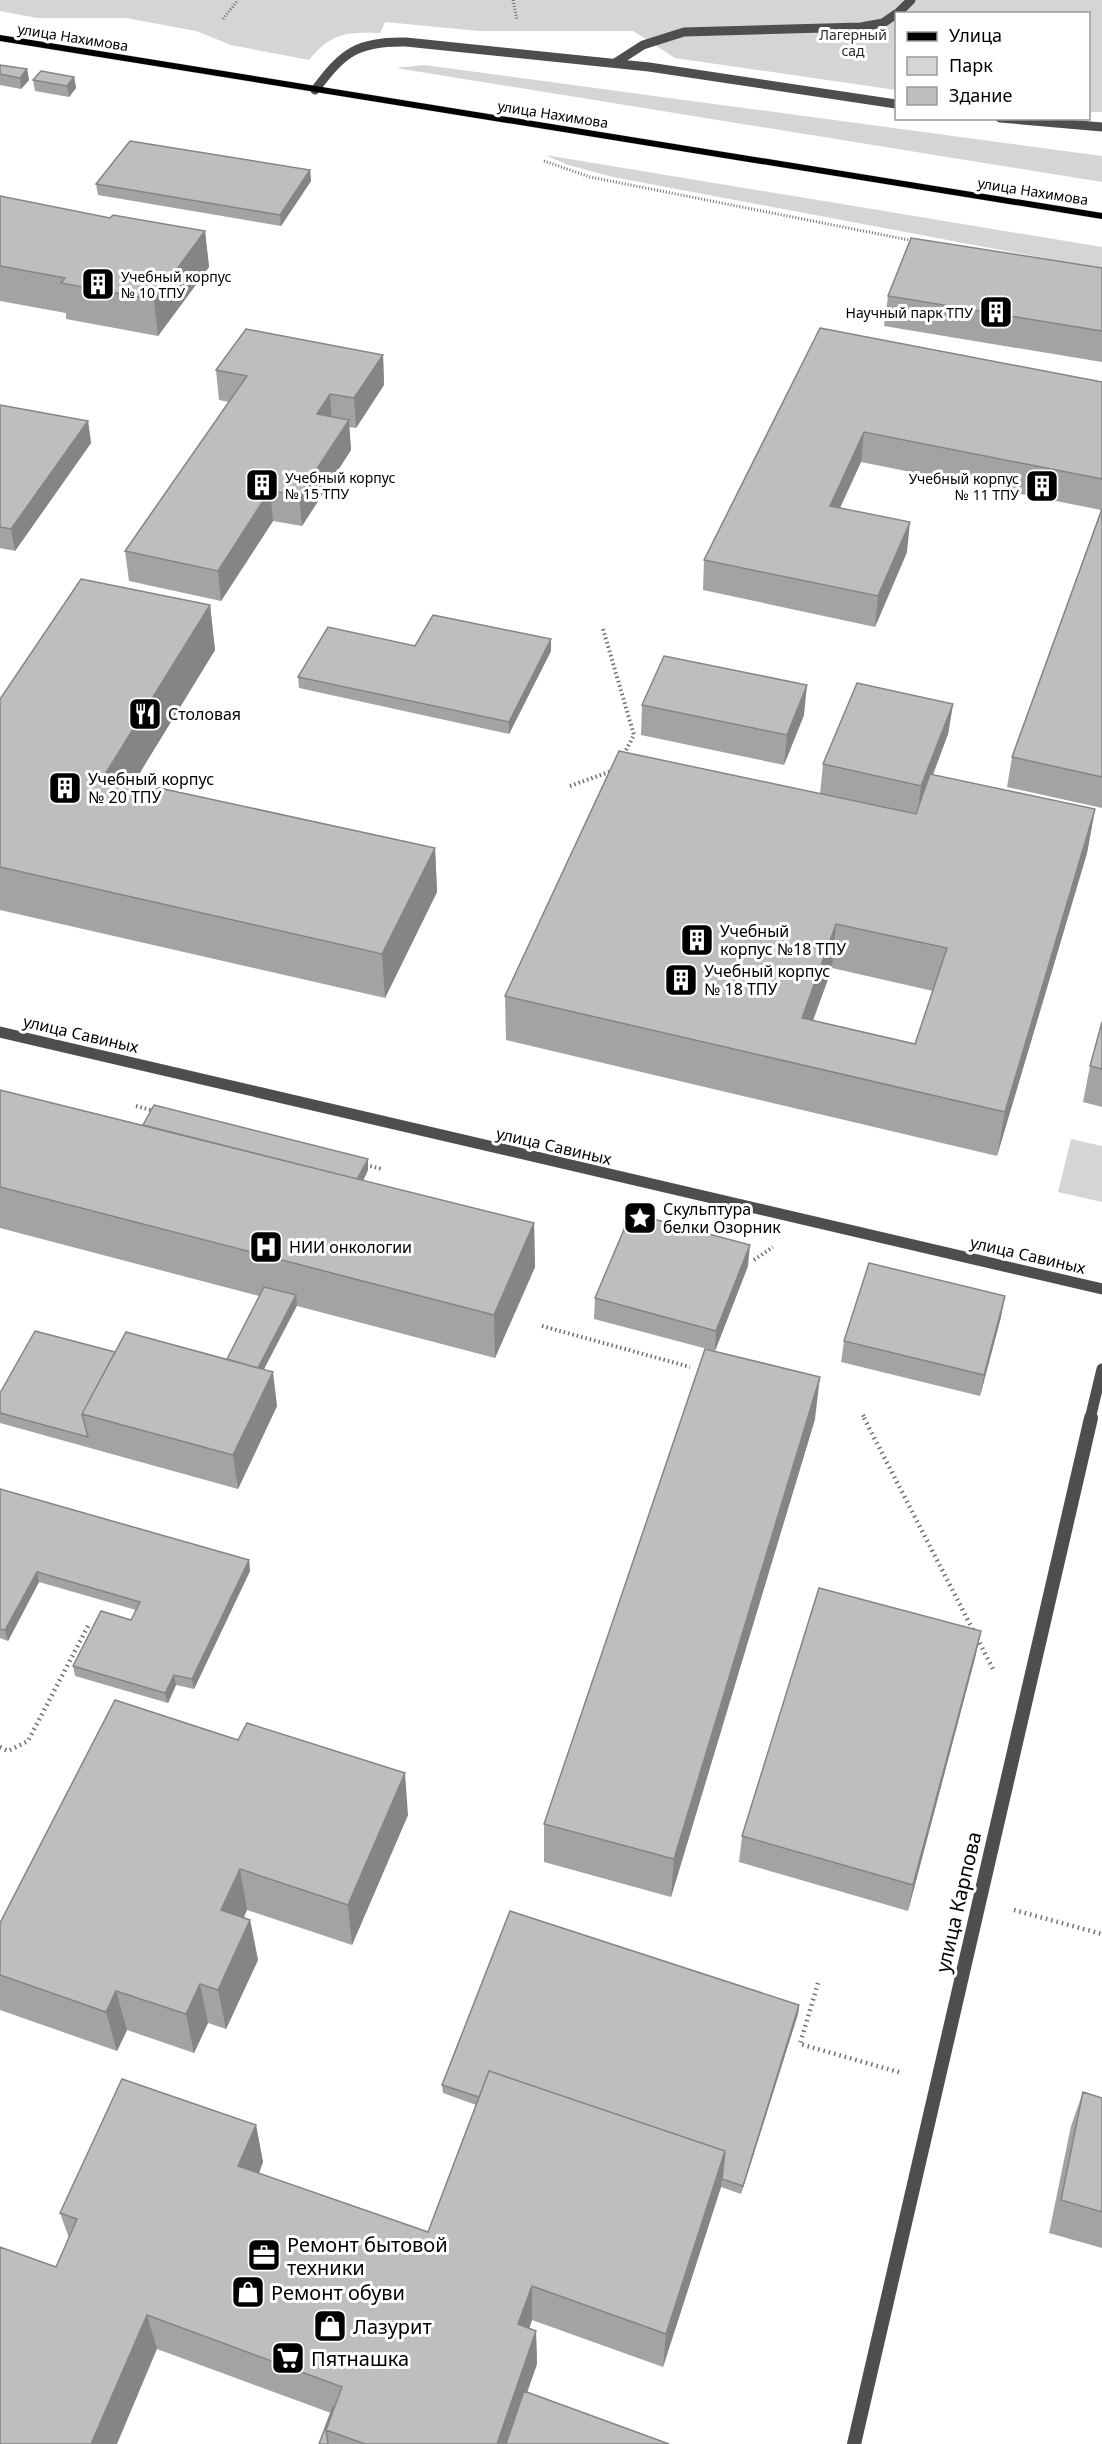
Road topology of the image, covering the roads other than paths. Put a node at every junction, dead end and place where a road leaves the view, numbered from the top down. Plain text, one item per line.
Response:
1 (911, 0) edge
2 (899, 12) edge
3 (895, 15) edge
4 (0, 38) edge
5 (615, 63) junction
6 (315, 90) junction
7 (895, 104) edge
8 (1023, 120) edge
9 (1102, 127) edge
10 (1102, 216) edge
11 (0, 1032) edge
12 (1102, 1289) edge
13 (1102, 1369) edge
14 (854, 2444) edge

1 - 2 street
3 - 5 street
4 - 6 main road, улица Нахимова
5 - 6 street
5 - 7 street
6 - 10 main road, улица Нахимова
8 - 9 street
11 - 12 street, улица Савиных
13 - 14 street, улица Карпова

